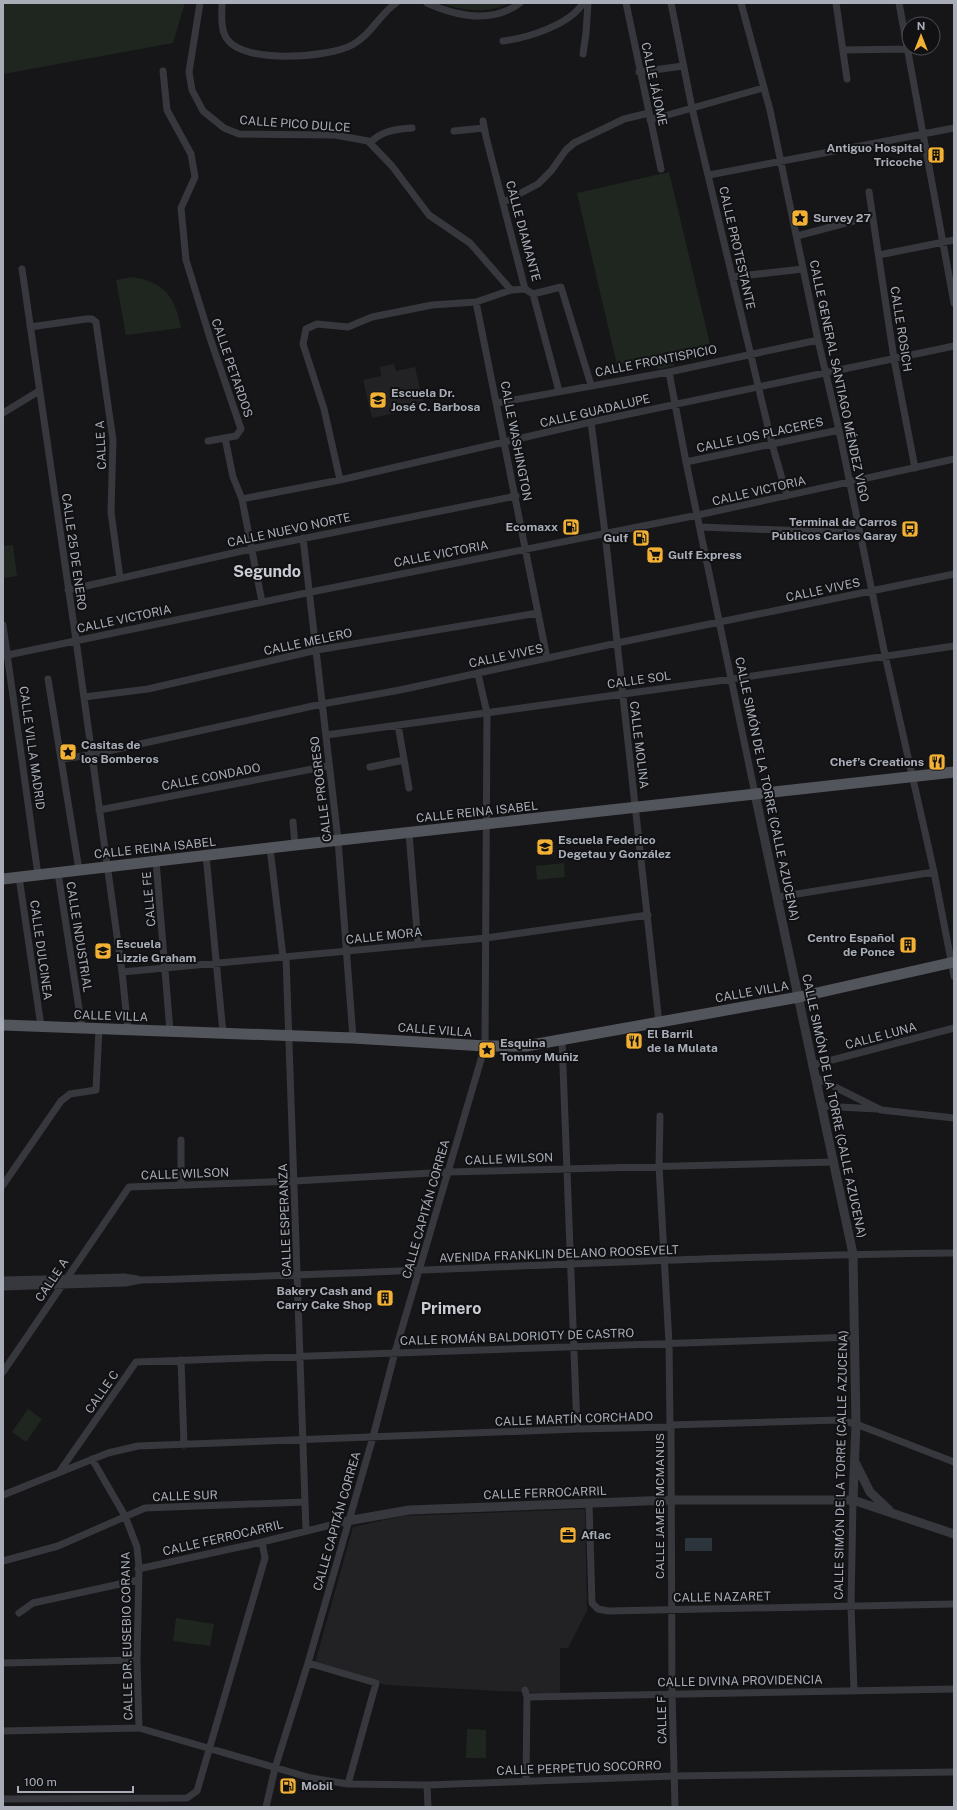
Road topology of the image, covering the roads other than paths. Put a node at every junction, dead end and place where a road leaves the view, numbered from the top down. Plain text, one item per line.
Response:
1 (200, 3) edge
2 (222, 3) edge
3 (396, 3) edge
4 (427, 3) edge
5 (520, 3) edge
6 (582, 3) edge
7 (588, 3) edge
8 (626, 3) edge
9 (671, 3) edge
10 (741, 3) edge
11 (836, 3) edge
12 (899, 3) edge
13 (902, 16) edge
14 (503, 40) dead end
15 (901, 49) edge
16 (843, 50) junction
17 (583, 54) dead end
18 (909, 56) edge
19 (684, 66) junction
20 (164, 71) dead end
21 (639, 72) junction
22 (846, 79) dead end
23 (763, 88) junction
24 (692, 108) junction
25 (649, 116) junction
26 (412, 128) dead end
27 (954, 128) edge
28 (454, 131) dead end
29 (923, 135) junction
30 (370, 143) junction
31 (781, 162) junction
32 (661, 169) dead end
33 (709, 175) junction
34 (869, 192) dead end
35 (504, 202) junction
36 (872, 216) junction
37 (797, 236) junction
38 (954, 240) edge
39 (942, 242) junction
40 (879, 255) junction
41 (22, 269) dead end
42 (803, 269) junction
43 (732, 277) junction
44 (525, 289) junction
45 (511, 290) junction
46 (534, 294) junction
47 (476, 302) junction
48 (954, 303) edge
49 (30, 327) junction
50 (818, 340) junction
51 (954, 346) edge
52 (751, 354) junction
53 (894, 359) junction
54 (669, 372) junction
55 (826, 373) junction
56 (591, 385) junction
57 (758, 387) junction
58 (39, 391) junction
59 (559, 391) junction
60 (497, 403) junction
61 (674, 405) junction
62 (3, 413) edge
63 (591, 422) junction
64 (839, 430) junction
65 (225, 438) junction
66 (208, 441) dead end
67 (505, 443) junction
68 (772, 444) junction
69 (954, 459) edge
70 (686, 462) junction
71 (916, 468) junction
72 (340, 480) junction
73 (850, 481) junction
74 (516, 496) junction
75 (787, 496) junction
76 (242, 499) junction
77 (698, 515) junction
78 (700, 526) junction
79 (605, 533) junction
80 (860, 533) junction
81 (303, 538) junction
82 (526, 548) junction
83 (251, 549) junction
84 (954, 574) edge
85 (120, 578) junction
86 (68, 590) junction
87 (873, 590) junction
88 (310, 592) junction
89 (262, 602) junction
90 (538, 613) junction
91 (720, 623) junction
92 (3, 625) edge
93 (76, 640) junction
94 (617, 643) junction
95 (954, 646) edge
96 (317, 650) junction
97 (6, 655) edge
98 (885, 655) junction
99 (547, 658) junction
100 (478, 674) junction
101 (48, 679) dead end
102 (732, 679) junction
103 (622, 694) junction
104 (84, 697) junction
105 (322, 704) junction
106 (487, 713) junction
107 (398, 725) junction
108 (326, 734) junction
109 (90, 755) junction
110 (62, 759) junction
111 (404, 760) junction
112 (328, 766) junction
113 (370, 768) dead end
114 (954, 772) edge
115 (914, 777) junction
116 (409, 788) dead end
117 (756, 794) junction
118 (636, 808) junction
119 (99, 810) junction
120 (293, 822) dead end
121 (487, 823) junction
122 (409, 833) junction
123 (338, 840) junction
124 (296, 844) junction
125 (270, 848) junction
126 (206, 855) junction
127 (156, 861) junction
128 (107, 866) junction
129 (78, 870) junction
130 (934, 872) junction
131 (58, 873) junction
132 (38, 875) junction
133 (19, 877) junction
134 (3, 879) edge
135 (778, 897) junction
136 (648, 915) junction
137 (486, 938) junction
138 (418, 944) junction
139 (347, 951) junction
140 (284, 957) junction
141 (953, 962) edge
142 (218, 963) junction
143 (166, 968) junction
144 (122, 972) junction
145 (954, 976) edge
146 (799, 997) junction
147 (659, 1023) junction
148 (3, 1025) edge
149 (41, 1026) junction
150 (82, 1028) junction
151 (954, 1028) edge
152 (99, 1029) junction
153 (128, 1030) junction
154 (170, 1031) junction
155 (223, 1034) junction
156 (289, 1035) junction
157 (353, 1038) junction
158 (562, 1041) junction
159 (485, 1046) junction
160 (813, 1065) junction
161 (815, 1077) junction
162 (821, 1106) junction
163 (881, 1110) junction
164 (660, 1116) dead end
165 (954, 1118) edge
166 (181, 1140) dead end
167 (834, 1162) junction
168 (659, 1166) junction
169 (567, 1169) junction
170 (448, 1172) junction
171 (295, 1180) junction
172 (181, 1185) junction
173 (3, 1186) edge
174 (120, 1200) joint
175 (954, 1253) edge
176 (853, 1254) junction
177 (665, 1261) junction
178 (572, 1264) junction
179 (420, 1270) junction
180 (298, 1276) junction
181 (66, 1278) junction
182 (3, 1280) edge
183 (141, 1280) junction
184 (62, 1285) junction
185 (3, 1287) edge
186 (854, 1337) junction
187 (669, 1343) junction
188 (574, 1346) junction
189 (395, 1352) junction
190 (301, 1356) junction
191 (181, 1360) junction
192 (3, 1372) edge
193 (856, 1424) junction
194 (670, 1426) junction
195 (577, 1429) junction
196 (373, 1437) junction
197 (304, 1440) junction
198 (184, 1445) junction
199 (92, 1459) junction
200 (855, 1462) junction
201 (954, 1462) edge
202 (60, 1472) junction
203 (3, 1495) edge
204 (671, 1500) junction
205 (853, 1500) junction
206 (305, 1502) junction
207 (589, 1503) junction
208 (893, 1513) junction
209 (125, 1516) junction
210 (347, 1521) junction
211 (306, 1531) junction
212 (954, 1534) edge
213 (262, 1542) junction
214 (3, 1560) edge
215 (138, 1569) junction
216 (138, 1580) junction
217 (954, 1604) edge
218 (851, 1606) junction
219 (672, 1609) junction
220 (19, 1613) dead end
221 (137, 1660) junction
222 (3, 1663) edge
223 (308, 1663) junction
224 (954, 1689) edge
225 (854, 1690) junction
226 (672, 1693) junction
227 (139, 1728) junction
228 (3, 1731) edge
229 (209, 1750) junction
230 (275, 1768) junction
231 (954, 1772) edge
232 (674, 1776) junction
233 (526, 1780) junction
234 (348, 1784) junction
235 (427, 1785) junction
236 (3, 1799) edge
237 (266, 1807) edge
238 (428, 1807) edge
239 (675, 1807) edge

1 - 30 street, CALLE PICO DULCE
2 - 3 street
4 - 5 street
6 - 14 street
7 - 17 street
8 - 21 street, CALLE JÁJOME
9 - 19 street, CALLE PROTESTANTE
10 - 23 street, CALLE GENERAL SANTIAGO MÉNDEZ VIGO
11 - 16 street
12 - 13 street
15 - 16 street
16 - 22 street
18 - 29 street
19 - 21 street
19 - 24 street, CALLE PROTESTANTE
20 - 65 street, CALLE PETARDOS
21 - 25 street, CALLE JÁJOME
23 - 24 street
23 - 31 street, CALLE GENERAL SANTIAGO MÉNDEZ VIGO
24 - 25 street
24 - 33 street, CALLE PROTESTANTE
25 - 32 street, CALLE JÁJOME
25 - 35 street
26 - 30 street
27 - 29 street
28 - 35 street, CALLE DIAMANTE
29 - 31 street
29 - 39 street
30 - 45 street
31 - 33 street
31 - 37 street, CALLE GENERAL SANTIAGO MÉNDEZ VIGO
33 - 43 street, CALLE PROTESTANTE
34 - 36 street, CALLE ROSICH
35 - 44 street, CALLE DIAMANTE
36 - 37 street
36 - 40 street, CALLE ROSICH
37 - 42 street, CALLE GENERAL SANTIAGO MÉNDEZ VIGO
38 - 39 street
39 - 40 street
39 - 48 street
40 - 53 street, CALLE ROSICH
41 - 49 street, CALLE 25 DE ENERO
42 - 43 street
42 - 50 street, CALLE GENERAL SANTIAGO MÉNDEZ VIGO
43 - 52 street, CALLE PROTESTANTE
44 - 45 street
44 - 46 street, CALLE DIAMANTE
45 - 47 street
46 - 56 street
46 - 59 street, CALLE DIAMANTE
47 - 60 street, CALLE WASHINGTON
47 - 72 street
49 - 58 street, CALLE 25 DE ENERO
49 - 85 street, CALLE A
50 - 52 street, CALLE FRONTISPICIO
50 - 55 street, CALLE GENERAL SANTIAGO MÉNDEZ VIGO
51 - 53 street, CALLE GUADALUPE
52 - 54 street, CALLE FRONTISPICIO
52 - 57 street, CALLE PROTESTANTE
53 - 55 street, CALLE GUADALUPE
53 - 71 street, CALLE ROSICH
54 - 56 street, CALLE FRONTISPICIO
54 - 61 street, CALLE SIMÓN DE LA TORRE (CALLE AZUCENA)
55 - 57 street, CALLE GUADALUPE
55 - 64 street, CALLE GENERAL SANTIAGO MÉNDEZ VIGO
56 - 59 street, CALLE FRONTISPICIO
57 - 61 street, CALLE GUADALUPE
57 - 68 street, CALLE PROTESTANTE
58 - 62 street
58 - 86 street, CALLE 25 DE ENERO
59 - 60 street, CALLE FRONTISPICIO
60 - 67 street, CALLE WASHINGTON
61 - 63 street, CALLE GUADALUPE
61 - 70 street, CALLE SIMÓN DE LA TORRE (CALLE AZUCENA)
63 - 67 street, CALLE GUADALUPE
63 - 79 street, CALLE MOLINA
64 - 68 street, CALLE LOS PLACERES
64 - 73 street, CALLE GENERAL SANTIAGO MÉNDEZ VIGO
65 - 66 street
65 - 76 street
67 - 72 street, CALLE GUADALUPE
67 - 74 street, CALLE WASHINGTON
68 - 70 street, CALLE LOS PLACERES
68 - 75 street, CALLE PROTESTANTE
69 - 71 street, CALLE VICTORIA
70 - 77 street, CALLE SIMÓN DE LA TORRE (CALLE AZUCENA)
71 - 73 street, CALLE VICTORIA
72 - 76 street, CALLE GUADALUPE
73 - 75 street, CALLE VICTORIA
73 - 80 street, CALLE GENERAL SANTIAGO MÉNDEZ VIGO
74 - 81 street, CALLE NUEVO NORTE
74 - 82 street, CALLE WASHINGTON
75 - 77 street, CALLE VICTORIA
76 - 83 street
77 - 78 street, CALLE SIMÓN DE LA TORRE (CALLE AZUCENA)
77 - 79 street, CALLE VICTORIA
78 - 80 street
78 - 91 street, CALLE SIMÓN DE LA TORRE (CALLE AZUCENA)
79 - 82 street, CALLE VICTORIA
79 - 94 street, CALLE MOLINA
80 - 87 street, CALLE GENERAL SANTIAGO MÉNDEZ VIGO
81 - 83 street, CALLE NUEVO NORTE
81 - 88 street, CALLE PROGRESO
82 - 88 street, CALLE VICTORIA
82 - 90 street, CALLE WASHINGTON
83 - 85 street, CALLE NUEVO NORTE
83 - 89 street
84 - 87 street, CALLE VIVES
85 - 86 street, CALLE NUEVO NORTE
86 - 93 street, CALLE 25 DE ENERO
87 - 91 street, CALLE VIVES
87 - 98 street, CALLE GENERAL SANTIAGO MÉNDEZ VIGO
88 - 89 street, CALLE VICTORIA
88 - 96 street, CALLE PROGRESO
89 - 93 street, CALLE VICTORIA
90 - 96 street, CALLE MELERO
90 - 99 street, CALLE WASHINGTON
91 - 94 street, CALLE VIVES
91 - 102 street, CALLE SIMÓN DE LA TORRE (CALLE AZUCENA)
92 - 97 street, CALLE VILLA MADRID
93 - 97 street, CALLE VICTORIA
93 - 104 street, CALLE 25 DE ENERO
94 - 99 street, CALLE VIVES
94 - 103 street, CALLE MOLINA
95 - 98 street, CALLE SOL
96 - 104 street, CALLE MELERO
96 - 105 street, CALLE PROGRESO
97 - 132 street, CALLE VILLA MADRID
98 - 102 street, CALLE SOL
98 - 115 street, CALLE GENERAL SANTIAGO MÉNDEZ VIGO
99 - 100 street, CALLE VIVES
100 - 105 street, CALLE VIVES
100 - 106 street, CALLE CAPITÁN CORREA
101 - 110 street
102 - 103 street, CALLE SOL
102 - 117 street, CALLE SIMÓN DE LA TORRE (CALLE AZUCENA)
103 - 106 street, CALLE SOL
103 - 118 street, CALLE MOLINA
104 - 109 street, CALLE 25 DE ENERO
105 - 108 street, CALLE PROGRESO
105 - 109 street, CALLE VIVES
106 - 107 street, CALLE SOL
106 - 121 street, CALLE CAPITÁN CORREA
107 - 108 street, CALLE SOL
107 - 111 street
108 - 112 street, CALLE PROGRESO
109 - 110 street, CALLE VIVES
109 - 119 street, CALLE 25 DE ENERO
110 - 129 street
111 - 113 street
111 - 116 street
112 - 119 street, CALLE CONDADO
112 - 123 street, CALLE PROGRESO
114 - 115 main road, CALLE REINA ISABEL
115 - 117 main road, CALLE REINA ISABEL
115 - 130 street, CALLE GENERAL SANTIAGO MÉNDEZ VIGO
117 - 118 main road, CALLE REINA ISABEL
117 - 135 street, CALLE SIMÓN DE LA TORRE (CALLE AZUCENA)
118 - 121 main road, CALLE REINA ISABEL
118 - 136 street, CALLE MOLINA
119 - 128 street, CALLE 25 DE ENERO
120 - 124 street
121 - 122 main road, CALLE REINA ISABEL
121 - 137 street, CALLE CAPITÁN CORREA
122 - 123 main road, CALLE REINA ISABEL
122 - 138 street
123 - 124 main road, CALLE REINA ISABEL
123 - 139 street, CALLE PROGRESO
124 - 125 main road, CALLE REINA ISABEL
125 - 126 main road, CALLE REINA ISABEL
125 - 140 street, CALLE ESPERANZA
126 - 127 main road, CALLE REINA ISABEL
126 - 142 street
127 - 128 main road, CALLE REINA ISABEL
127 - 143 street, CALLE FE
128 - 129 main road, CALLE REINA ISABEL
128 - 144 street, CALLE 25 DE ENERO
129 - 131 main road, CALLE REINA ISABEL
130 - 135 street
130 - 141 street, CALLE GENERAL SANTIAGO MÉNDEZ VIGO
131 - 132 main road, CALLE REINA ISABEL
131 - 150 street, CALLE INDUSTRIAL
132 - 133 main road, CALLE REINA ISABEL
133 - 134 main road, CALLE REINA ISABEL
133 - 149 street, CALLE DULCINEA
135 - 146 street, CALLE SIMÓN DE LA TORRE (CALLE AZUCENA)
136 - 137 street, CALLE MORA
136 - 147 street, CALLE MOLINA
137 - 138 street, CALLE MORA
137 - 159 street, CALLE CAPITÁN CORREA
138 - 139 street, CALLE MORA
139 - 140 street, CALLE MORA
139 - 157 street, CALLE PROGRESO
140 - 142 street, CALLE MORA
140 - 156 street, CALLE ESPERANZA
141 - 145 street, CALLE GENERAL SANTIAGO MÉNDEZ VIGO
141 - 146 main road, CALLE VILLA
142 - 143 street, CALLE MORA
142 - 155 street
143 - 144 street, CALLE MORA
143 - 154 street, CALLE FE
144 - 153 street, CALLE 25 DE ENERO
146 - 147 main road, CALLE VILLA
146 - 160 street, CALLE SIMÓN DE LA TORRE (CALLE AZUCENA)
147 - 158 main road, CALLE VILLA
148 - 149 main road, CALLE VILLA
149 - 150 main road, CALLE VILLA
150 - 152 main road, CALLE VILLA
151 - 160 street, CALLE LUNA
152 - 153 main road, CALLE VILLA
152 - 173 street
153 - 154 main road, CALLE VILLA
154 - 155 main road, CALLE VILLA
155 - 156 main road, CALLE VILLA
156 - 157 main road, CALLE VILLA
156 - 171 street, CALLE ESPERANZA
157 - 159 main road, CALLE VILLA
158 - 159 main road, CALLE VILLA
158 - 169 street
159 - 170 street, CALLE CAPITÁN CORREA
160 - 161 street, CALLE SIMÓN DE LA TORRE (CALLE AZUCENA)
161 - 162 street, CALLE SIMÓN DE LA TORRE (CALLE AZUCENA)
161 - 163 street
162 - 163 street
162 - 167 street, CALLE SIMÓN DE LA TORRE (CALLE AZUCENA)
163 - 165 street
164 - 168 street, CALLE JAMES MCMANUS
166 - 172 street
167 - 168 street, CALLE WILSON
167 - 176 street, CALLE SIMÓN DE LA TORRE (CALLE AZUCENA)
168 - 169 street, CALLE WILSON
168 - 177 street, CALLE JAMES MCMANUS
169 - 170 street, CALLE WILSON
169 - 178 street
170 - 171 street, CALLE WILSON
170 - 179 street, CALLE CAPITÁN CORREA
171 - 172 street, CALLE WILSON
171 - 180 street, CALLE ESPERANZA
172 - 174 street, CALLE WILSON
174 - 181 street, CALLE A
175 - 176 street, AVENIDA FRANKLIN DELANO ROOSEVELT
176 - 177 street, AVENIDA FRANKLIN DELANO ROOSEVELT
176 - 186 street, CALLE SIMÓN DE LA TORRE (CALLE AZUCENA)
177 - 178 street, AVENIDA FRANKLIN DELANO ROOSEVELT
177 - 187 street, CALLE JAMES MCMANUS
178 - 179 street, AVENIDA FRANKLIN DELANO ROOSEVELT
178 - 188 street
179 - 180 street, AVENIDA FRANKLIN DELANO ROOSEVELT
179 - 189 street, CALLE CAPITÁN CORREA
180 - 183 street, AVENIDA FRANKLIN DELANO ROOSEVELT
180 - 190 street, CALLE ESPERANZA
181 - 182 street, AVENIDA FRANKLIN DELANO ROOSEVELT
181 - 183 street, AVENIDA FRANKLIN DELANO ROOSEVELT
181 - 184 street, CALLE A
183 - 184 street, AVENIDA FRANKLIN DELANO ROOSEVELT
184 - 185 street, AVENIDA FRANKLIN DELANO ROOSEVELT
184 - 192 street, CALLE A
186 - 187 street, CALLE ROMÁN BALDORIOTY DE CASTRO
186 - 193 street, CALLE SIMÓN DE LA TORRE (CALLE AZUCENA)
187 - 188 street, CALLE ROMÁN BALDORIOTY DE CASTRO
187 - 194 street, CALLE JAMES MCMANUS
188 - 189 street, CALLE ROMÁN BALDORIOTY DE CASTRO
188 - 195 street
189 - 190 street, CALLE ROMÁN BALDORIOTY DE CASTRO
189 - 196 street, CALLE CAPITÁN CORREA
190 - 191 street, CALLE ROMÁN BALDORIOTY DE CASTRO
190 - 197 street, CALLE ESPERANZA
191 - 198 street
191 - 202 street, CALLE C
193 - 194 street, CALLE MARTÍN CORCHADO
193 - 200 street, CALLE SIMÓN DE LA TORRE (CALLE AZUCENA)
193 - 201 street, CALLE MARTÍN CORCHADO
194 - 195 street, CALLE MARTÍN CORCHADO
194 - 204 street, CALLE JAMES MCMANUS
195 - 196 street, CALLE MARTÍN CORCHADO
196 - 197 street, CALLE MARTÍN CORCHADO
196 - 210 street, CALLE CAPITÁN CORREA
197 - 198 street, CALLE MARTÍN CORCHADO
197 - 206 street, CALLE ESPERANZA
198 - 199 street, CALLE MARTÍN CORCHADO
199 - 202 street, CALLE MARTÍN CORCHADO
199 - 209 street, CALLE DR. EUSEBIO CORANA
200 - 205 street, CALLE SIMÓN DE LA TORRE (CALLE AZUCENA)
200 - 208 street
202 - 203 street, CALLE MARTÍN CORCHADO
204 - 205 street, CALLE FERROCARRIL
204 - 207 street, CALLE FERROCARRIL
204 - 219 street, CALLE JAMES MCMANUS
205 - 208 street, CALLE FERROCARRIL
205 - 218 street, CALLE SIMÓN DE LA TORRE (CALLE AZUCENA)
206 - 209 street, CALLE SUR
206 - 211 street, CALLE ESPERANZA
207 - 210 street, CALLE FERROCARRIL
207 - 219 street, CALLE NAZARET
208 - 212 street, CALLE FERROCARRIL
209 - 214 street, CALLE SUR
209 - 215 street, CALLE DR. EUSEBIO CORANA
210 - 211 street, CALLE FERROCARRIL
210 - 223 street, CALLE CAPITÁN CORREA
211 - 213 street, CALLE FERROCARRIL
213 - 215 street, CALLE FERROCARRIL
213 - 229 street
215 - 216 street, CALLE DR. EUSEBIO CORANA
216 - 220 street
216 - 221 street, CALLE DR. EUSEBIO CORANA
217 - 218 street, CALLE NAZARET
218 - 219 street, CALLE NAZARET
218 - 225 street, CALLE SIMÓN DE LA TORRE (CALLE AZUCENA)
219 - 226 street, CALLE F
221 - 222 street
221 - 227 street, CALLE DR. EUSEBIO CORANA
223 - 230 street, CALLE CAPITÁN CORREA
223 - 234 street
224 - 225 street, CALLE DIVINA PROVIDENCIA
225 - 226 street, CALLE DIVINA PROVIDENCIA
226 - 232 street, CALLE F
226 - 233 street, CALLE DIVINA PROVIDENCIA
227 - 228 street, CALLE PERPETUO SOCORRO
227 - 229 street, CALLE PERPETUO SOCORRO
229 - 230 street, CALLE PERPETUO SOCORRO
229 - 236 street
230 - 234 street, CALLE PERPETUO SOCORRO
230 - 237 street, CALLE CAPITÁN CORREA
231 - 232 street, CALLE PERPETUO SOCORRO
232 - 233 street, CALLE PERPETUO SOCORRO
232 - 239 street, CALLE F
233 - 235 street, CALLE PERPETUO SOCORRO
234 - 235 street, CALLE PERPETUO SOCORRO
235 - 238 street

